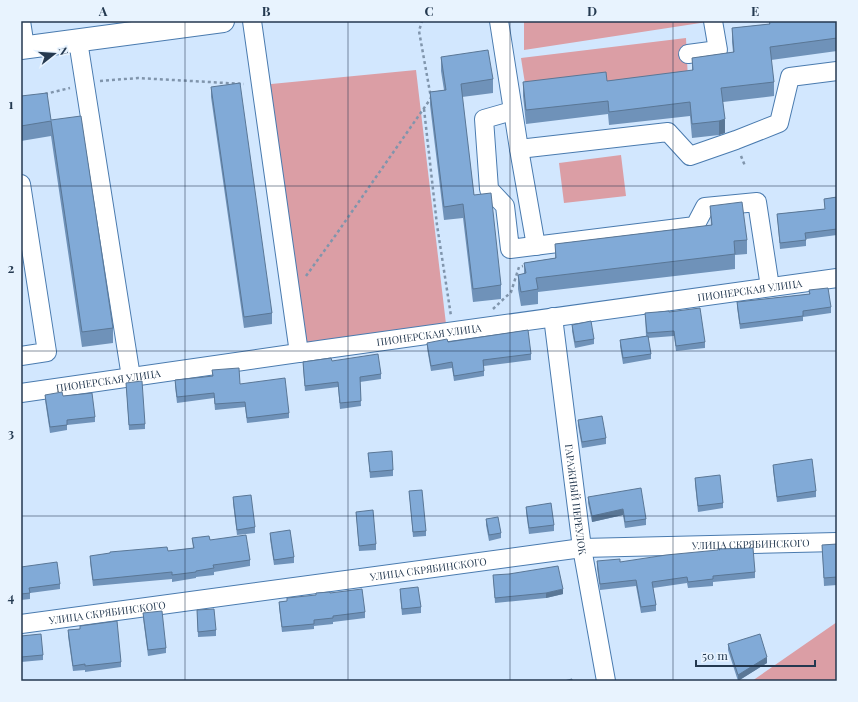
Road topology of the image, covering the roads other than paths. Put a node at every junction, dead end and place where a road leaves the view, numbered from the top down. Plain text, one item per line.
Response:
1 (22, 21) edge
2 (223, 21) edge
3 (252, 21) edge
4 (499, 21) edge
5 (713, 21) edge
6 (78, 41) junction
7 (23, 48) edge
8 (688, 54) dead end
9 (837, 71) edge
10 (512, 111) junction
11 (518, 149) junction
12 (21, 184) edge
13 (536, 246) junction
14 (837, 278) edge
15 (770, 287) junction
16 (552, 317) junction
17 (299, 353) junction
18 (21, 356) edge
19 (131, 377) junction
20 (21, 393) edge
21 (837, 542) edge
22 (582, 548) junction
23 (21, 624) edge
24 (606, 681) edge

1 - 7 street
2 - 6 main road
3 - 17 street
4 - 10 street
5 - 8 street
6 - 7 main road
6 - 19 street
9 - 11 street
10 - 11 street
10 - 13 street
11 - 13 street
12 - 18 street
13 - 15 street
14 - 15 street, ПИОНЕРСКАЯ УЛИЦА
15 - 16 street, ПИОНЕРСКАЯ УЛИЦА
16 - 17 street, ПИОНЕРСКАЯ УЛИЦА
16 - 22 street, ГАРАЖНЫЙ ПЕРЕУЛОК
17 - 19 street, ПИОНЕРСКАЯ УЛИЦА
19 - 20 street, ПИОНЕРСКАЯ УЛИЦА
21 - 22 street, УЛИЦА СКРЯБИНСКОГО
22 - 23 street, УЛИЦА СКРЯБИНСКОГО
22 - 24 street, ГАРАЖНЫЙ ПЕРЕУЛОК

